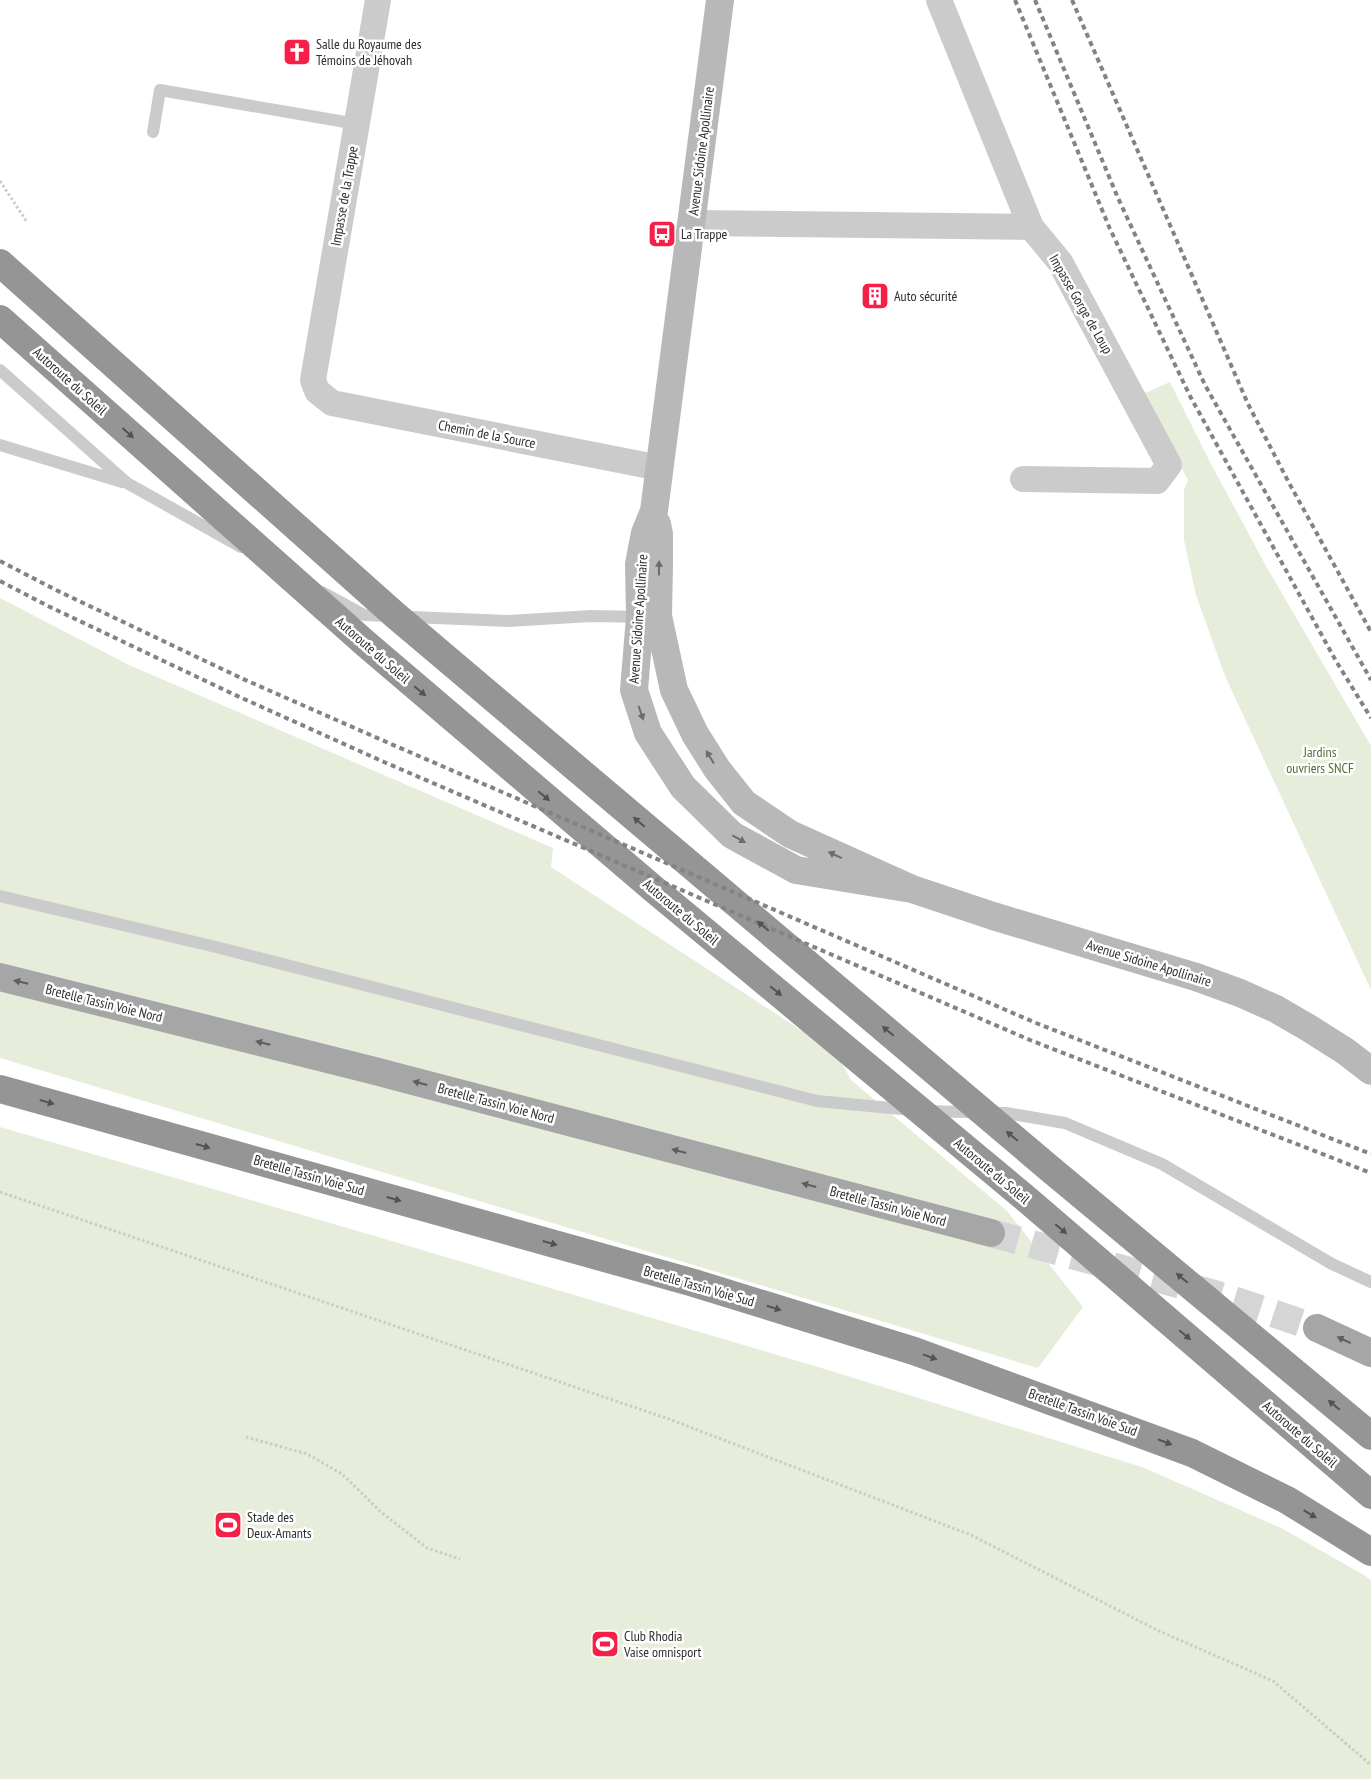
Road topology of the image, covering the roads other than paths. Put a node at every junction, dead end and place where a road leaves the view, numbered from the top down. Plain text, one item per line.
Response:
1 (378, 0) edge
2 (720, 0) edge
3 (939, 0) edge
4 (357, 124) junction
5 (153, 132) dead end
6 (692, 223) junction
7 (1031, 227) junction
8 (0, 264) edge
9 (0, 319) edge
10 (0, 370) edge
11 (317, 391) joint
12 (0, 445) edge
13 (660, 468) junction
14 (1023, 479) dead end
15 (127, 483) junction
16 (649, 617) junction
17 (912, 890) junction
18 (0, 896) edge
19 (0, 977) edge
20 (1371, 1071) edge
21 (0, 1088) edge
22 (992, 1233) tunnel mouth
23 (1371, 1282) edge
24 (1317, 1328) tunnel mouth
25 (1371, 1352) edge
26 (1371, 1436) edge
27 (1371, 1495) edge
28 (1371, 1552) edge

1 - 4 street, Impasse de la Trappe
2 - 6 main road, Avenue Sidoine Apollinaire
3 - 7 street, Impasse Gorge de Loup
4 - 5 lane
4 - 11 street, Impasse de la Trappe
6 - 7 street
6 - 13 main road, Avenue Sidoine Apollinaire
7 - 14 street, Impasse Gorge de Loup
26 -> 8 highway
9 -> 27 highway, Autoroute du Soleil
10 - 15 lane
11 - 13 street, Chemin de la Source
12 - 15 lane
13 - 16 main road, Avenue Sidoine Apollinaire
15 - 16 lane
17 -> 16 main road, Avenue Sidoine Apollinaire
16 -> 17 main road, Avenue Sidoine Apollinaire
17 - 20 main road, Avenue Sidoine Apollinaire
18 - 23 lane
22 -> 19 main road, Bretelle Tassin Voie Nord
21 -> 28 highway, Bretelle Tassin Voie Sud
25 -> 24 main road

